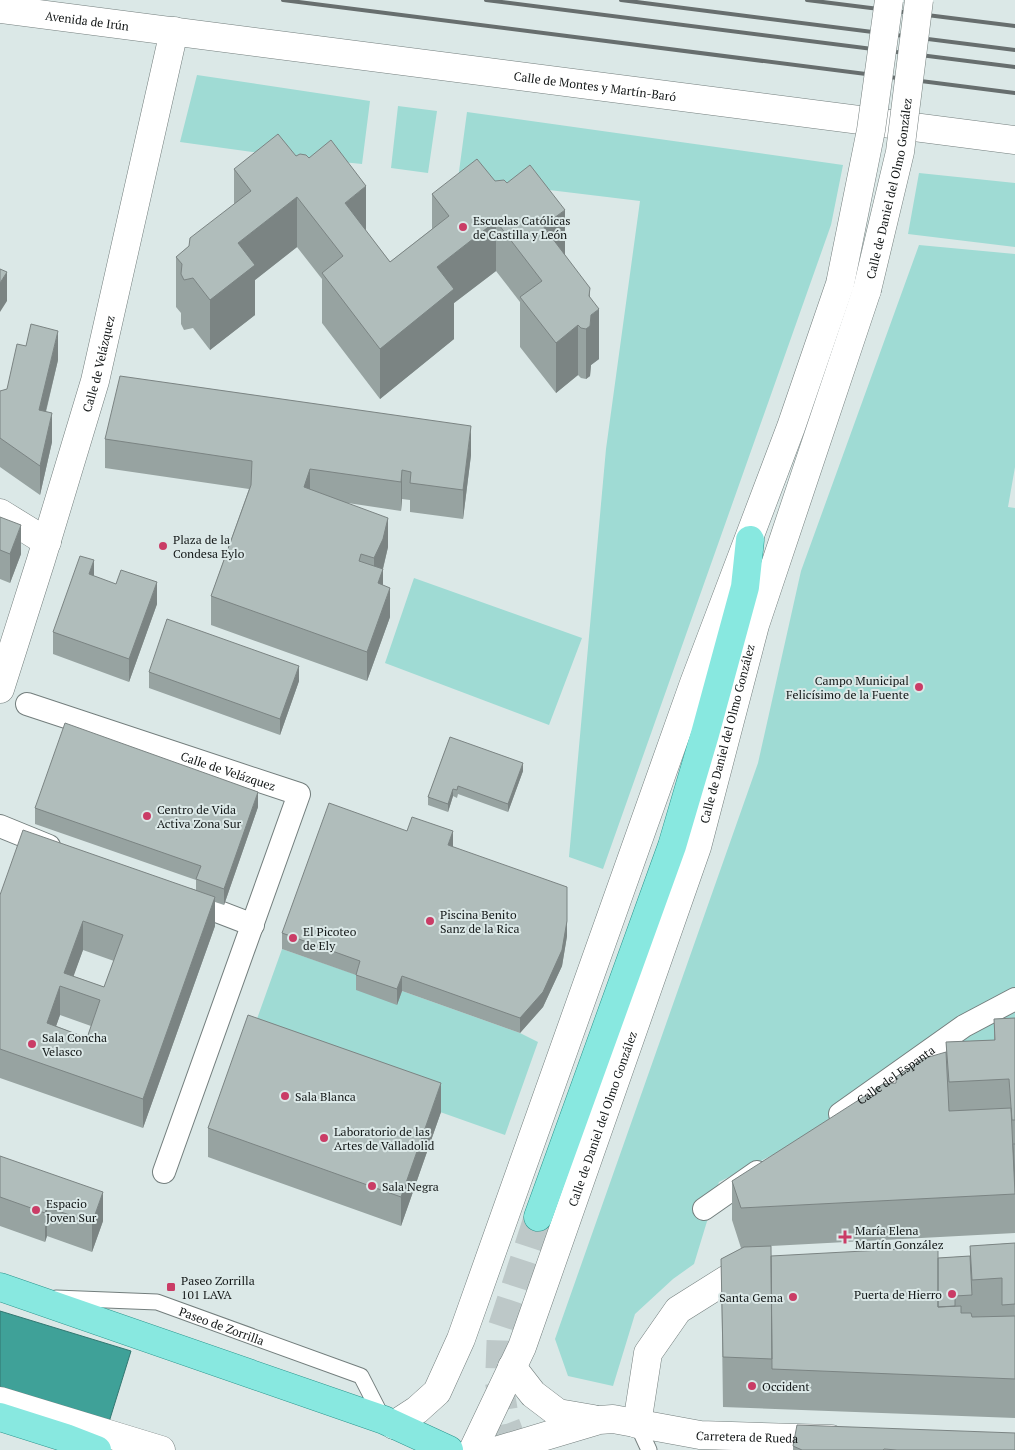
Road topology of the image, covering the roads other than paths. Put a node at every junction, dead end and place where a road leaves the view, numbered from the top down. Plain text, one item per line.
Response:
1 (889, 0) edge
2 (919, 0) edge
3 (0, 10) edge
4 (174, 31) junction
5 (1015, 140) edge
6 (0, 513) edge
7 (750, 540) junction
8 (46, 542) junction
9 (0, 689) edge
10 (27, 704) dead end
11 (0, 826) edge
12 (72, 855) edge
13 (171, 893) edge
14 (252, 925) junction
15 (1015, 999) edge
16 (824, 1125) edge
17 (776, 1159) edge
18 (164, 1172) dead end
19 (704, 1209) dead end
20 (538, 1217) tunnel mouth
21 (778, 1275) edge
22 (0, 1287) edge
23 (27, 1296) junction
24 (512, 1367) junction
25 (0, 1401) edge
26 (0, 1417) edge
27 (599, 1420) junction
28 (389, 1423) junction
29 (637, 1424) junction
30 (851, 1440) edge
31 (703, 1442) edge
32 (63, 1444) edge
33 (97, 1450) edge
34 (161, 1450) edge
35 (449, 1450) edge
36 (473, 1450) edge
37 (499, 1450) edge
38 (649, 1450) edge

1 - 7 main road, bridge
2 - 24 main road, Calle de Daniel del Olmo González, bridge
3 - 4 main road, Avenida de Irún
4 - 5 main road, Calle de Montes y Martín-Baró
4 - 8 main road, Calle de Velázquez
6 - 8 main road
7 - 20 main road
7 - 28 main road
8 - 9 main road, Calle de Velázquez
10 - 14 street, Calle de Velázquez
11 - 12 street
13 - 14 street
14 - 18 street, Calle de Velázquez
15 - 16 street, Calle del Espanta
17 - 19 street
21 - 29 main road
22 - 23 main road, Paseo de Zorrilla
23 - 28 main road, Paseo de Zorrilla
23 - 28 lane, Paseo de Zorrilla
24 - 27 main road, Carretera de Rueda
24 - 36 main road, Calle de Daniel del Olmo González
25 - 34 main road
26 - 32 main road
27 - 29 main road, Carretera de Rueda
27 - 37 main road, Carretera de Rueda
28 - 35 main road, Paseo de Zorrilla
29 - 31 main road, Carretera de Rueda
29 - 38 lane
30 - 31 main road, Carretera de Rueda
32 - 33 main road

